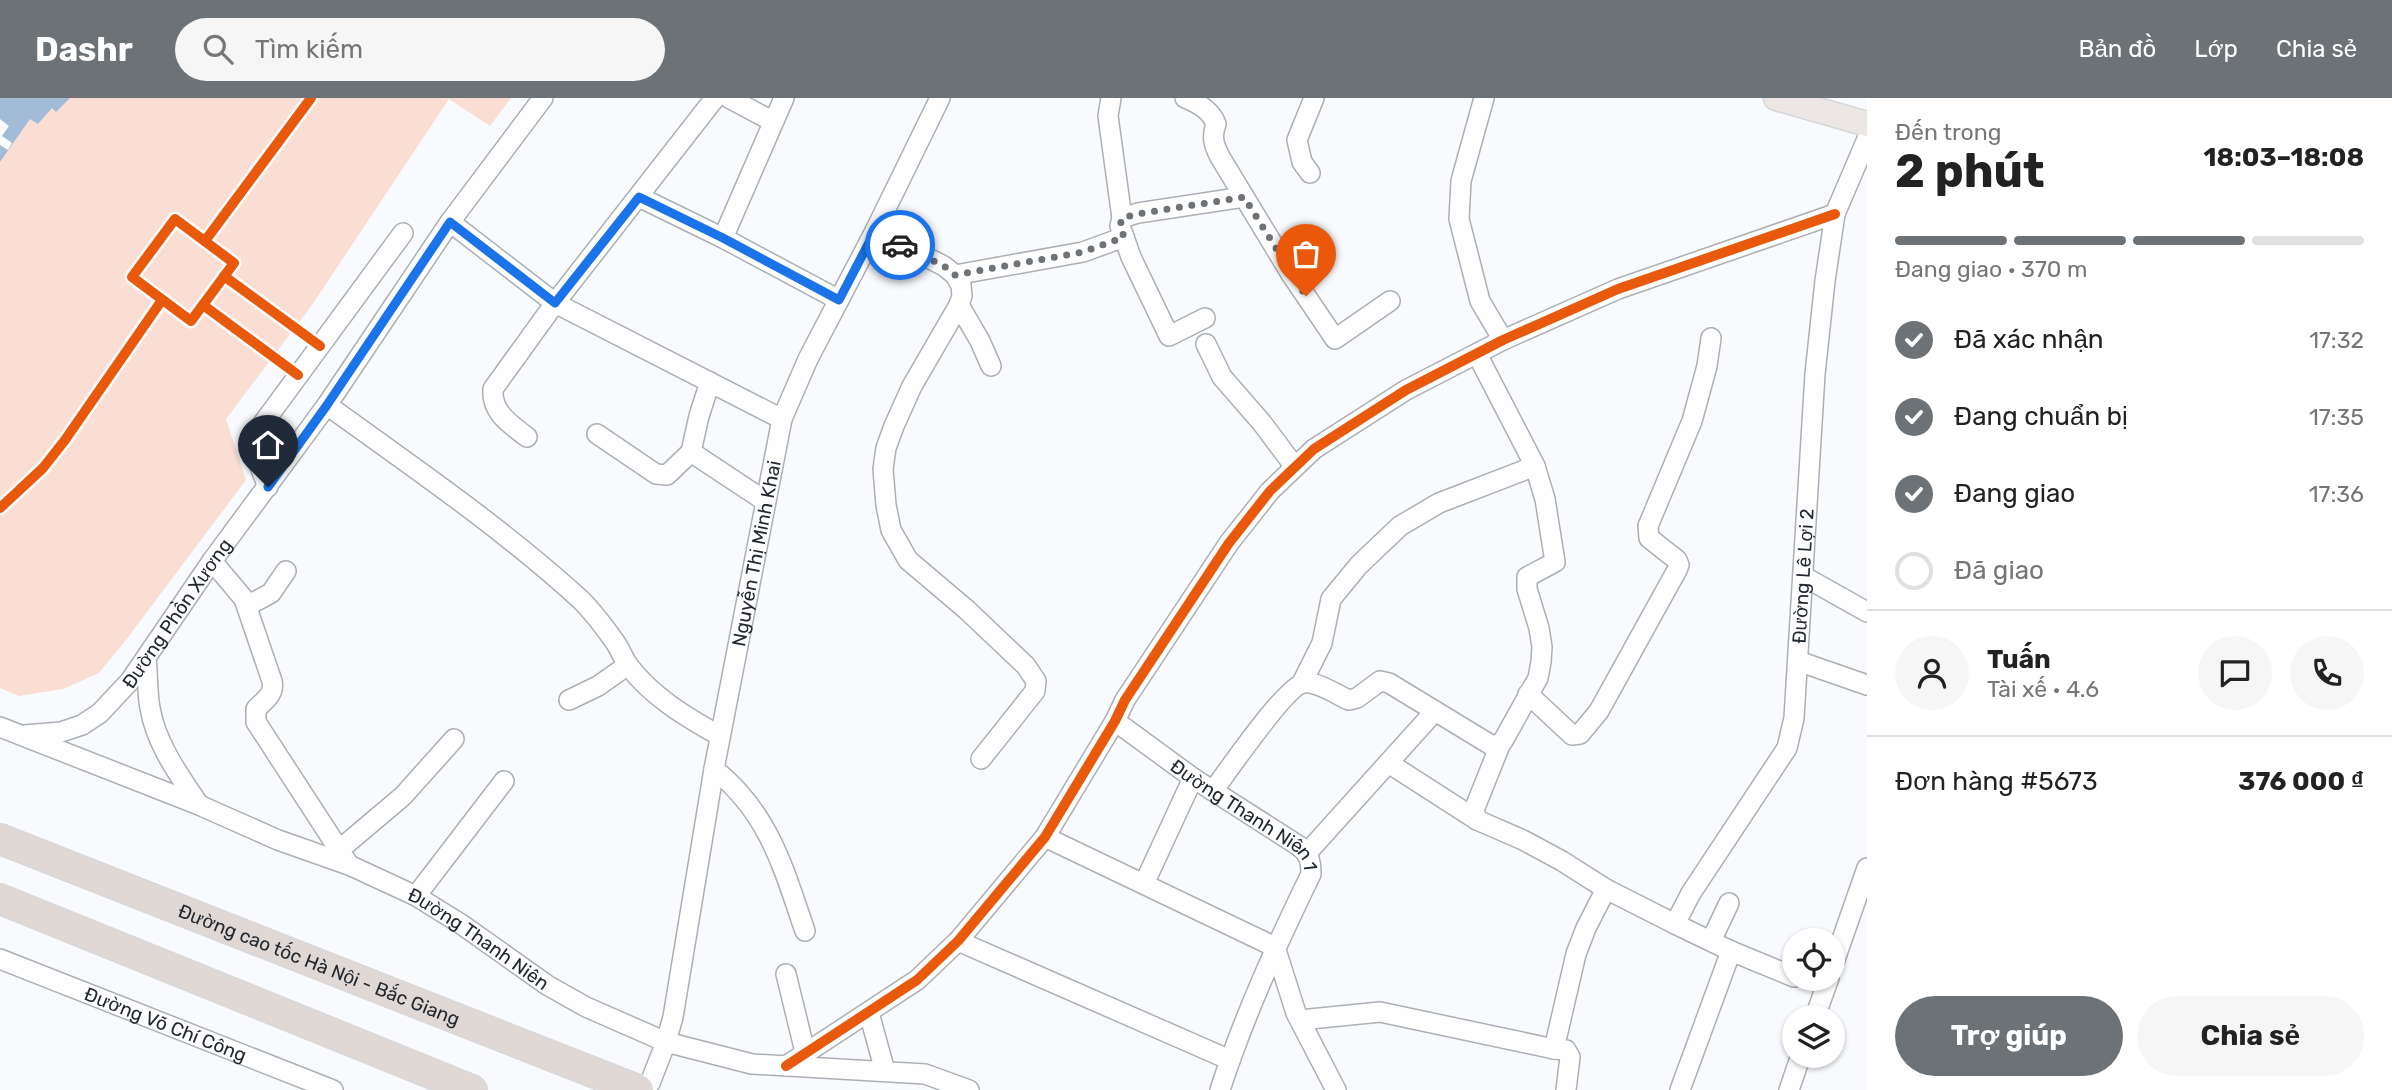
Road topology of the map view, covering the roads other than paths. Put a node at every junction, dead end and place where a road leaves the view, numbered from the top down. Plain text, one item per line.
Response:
1 (543, 98) edge
2 (715, 98) edge
3 (729, 98) edge
4 (784, 98) edge
5 (940, 98) edge
6 (1111, 98) edge
7 (1185, 98) edge
8 (1314, 98) edge
9 (1485, 98) edge
10 (1776, 98) edge
11 (772, 121) junction
12 (1867, 124) edge
13 (1867, 139) edge
14 (1310, 173) dead end
15 (639, 197) junction
16 (1244, 197) junction
17 (1835, 214) junction
18 (450, 222) junction
19 (1123, 227) junction
20 (875, 231) junction
21 (403, 233) dead end
22 (723, 238) junction
23 (955, 275) junction
24 (839, 300) junction
25 (1390, 301) dead end
26 (555, 303) junction
27 (960, 305) junction
28 (1205, 318) dead end
29 (1711, 338) dead end
30 (1503, 340) junction
31 (1206, 344) dead end
32 (1477, 354) junction
33 (992, 366) dead end
34 (710, 382) junction
35 (327, 405) junction
36 (782, 419) junction
37 (597, 434) dead end
38 (527, 437) dead end
39 (691, 452) junction
40 (1535, 466) junction
41 (1295, 467) junction
42 (268, 487) junction
43 (765, 502) junction
44 (212, 561) junction
45 (286, 571) dead end
46 (1803, 576) junction
47 (247, 606) junction
48 (1867, 612) edge
49 (146, 659) junction
50 (1798, 661) junction
51 (628, 665) junction
52 (1302, 683) junction
53 (1867, 685) edge
54 (1528, 694) junction
55 (569, 700) dead end
56 (1436, 711) junction
57 (1115, 721) junction
58 (0, 727) edge
59 (20, 735) junction
60 (720, 736) junction
61 (454, 739) dead end
62 (1500, 745) junction
63 (981, 759) dead end
64 (1390, 764) junction
65 (714, 769) junction
66 (1193, 778) junction
67 (504, 781) dead end
68 (1213, 791) junction
69 (200, 805) junction
70 (1477, 820) junction
71 (1045, 837) junction
72 (0, 839) edge
73 (1307, 853) junction
74 (344, 858) junction
75 (1867, 868) edge
76 (1144, 884) junction
77 (1606, 889) junction
78 (416, 897) junction
79 (0, 899) edge
80 (1728, 903) dead end
81 (1675, 924) junction
82 (805, 931) dead end
83 (1845, 931) edge
84 (958, 941) junction
85 (1711, 942) junction
86 (1275, 947) junction
87 (1731, 951) junction
88 (0, 960) edge
89 (1782, 973) edge
90 (786, 974) dead end
91 (870, 1013) junction
92 (1300, 1020) junction
93 (666, 1042) junction
94 (1554, 1049) junction
95 (805, 1052) junction
96 (1230, 1060) junction
97 (786, 1066) junction
98 (1797, 1068) edge
99 (885, 1071) junction
100 (644, 1086) edge
101 (333, 1090) edge
102 (472, 1090) edge
103 (969, 1090) edge
104 (1220, 1090) edge
105 (1336, 1090) edge
106 (1566, 1090) edge
107 (1680, 1090) edge
108 (1789, 1090) edge

1 - 18 street, Đường Phồn Xương
2 - 15 street
3 - 11 street
4 - 11 street
5 - 20 street, Nguyễn Thị Minh Khai
6 - 19 street
7 - 16 street
8 - 14 street
9 - 30 street
10 - 12 main road
11 - 22 street
13 - 17 street, Đường Lê Lợi 2
15 - 22 street
15 - 26 street
16 - 19 street
16 - 25 street
17 - 30 street
17 - 46 street, Đường Lê Lợi 2
18 - 26 street
18 - 35 street, Đường Phồn Xương
19 - 23 street
19 - 28 street
20 - 23 street
20 - 24 street, Nguyễn Thị Minh Khai
21 - 42 street
22 - 24 street
23 - 27 street
24 - 36 street, Nguyễn Thị Minh Khai
26 - 34 street
26 - 38 street
27 - 33 street
27 - 63 street
29 - 54 street
30 - 32 street
31 - 41 street
32 - 40 street
32 - 41 street
34 - 36 street
34 - 39 street
35 - 42 street, Đường Phồn Xương
35 - 51 street
36 - 43 street, Nguyễn Thị Minh Khai
37 - 39 street
39 - 43 street
40 - 52 street
40 - 54 street
41 - 57 street
42 - 44 street, Đường Phồn Xương
43 - 60 street, Nguyễn Thị Minh Khai
44 - 47 street
44 - 49 street, Đường Phồn Xương
45 - 47 street
46 - 48 street
46 - 50 street, Đường Lê Lợi 2
47 - 74 street
49 - 59 street, Đường Phồn Xương
49 - 69 street
50 - 53 street
50 - 81 street, Đường Lê Lợi 2
51 - 55 street
51 - 60 street
52 - 56 street
52 - 68 street
54 - 62 street
56 - 62 street
56 - 64 street
57 - 66 street, Đường Thanh Niên 1
57 - 71 street
58 - 59 street, Đường Thanh Niên
59 - 69 street, Đường Thanh Niên
60 - 65 street, Nguyễn Thị Minh Khai
61 - 74 street
62 - 70 street
64 - 70 street
64 - 73 street
65 - 82 street
65 - 93 street, Nguyễn Thị Minh Khai
66 - 68 street, Đường Thanh Niên 1
66 - 76 street
67 - 78 street
68 - 73 street, Đường Thanh Niên 1
69 - 74 street, Đường Thanh Niên
70 - 77 street
71 - 76 street
71 - 84 street
72 - 100 highway, Đường cao tốc Hà Nội - Bắc Giang
73 - 86 street, Đường Thanh Niên 1
74 - 78 street, Đường Thanh Niên
75 - 83 street
76 - 86 street
77 - 81 street
77 - 94 street
78 - 93 street, Đường Thanh Niên
79 - 102 highway
80 - 85 street
81 - 85 street
84 - 91 street
84 - 96 street
85 - 87 street
86 - 92 street
86 - 96 street, Đường Thanh Niên 1
87 - 89 street
87 - 107 street
88 - 101 street, Đường Võ Chí Công
90 - 95 street
91 - 95 street
91 - 99 street
92 - 94 street
92 - 105 street
93 - 97 street, Đường Thanh Niên
93 - 100 street, Nguyễn Thị Minh Khai
94 - 106 street
95 - 97 street
96 - 104 street, Đường Thanh Niên 1
97 - 99 street, Đường Thanh Niên
98 - 108 street
99 - 103 street, Đường Thanh Niên

